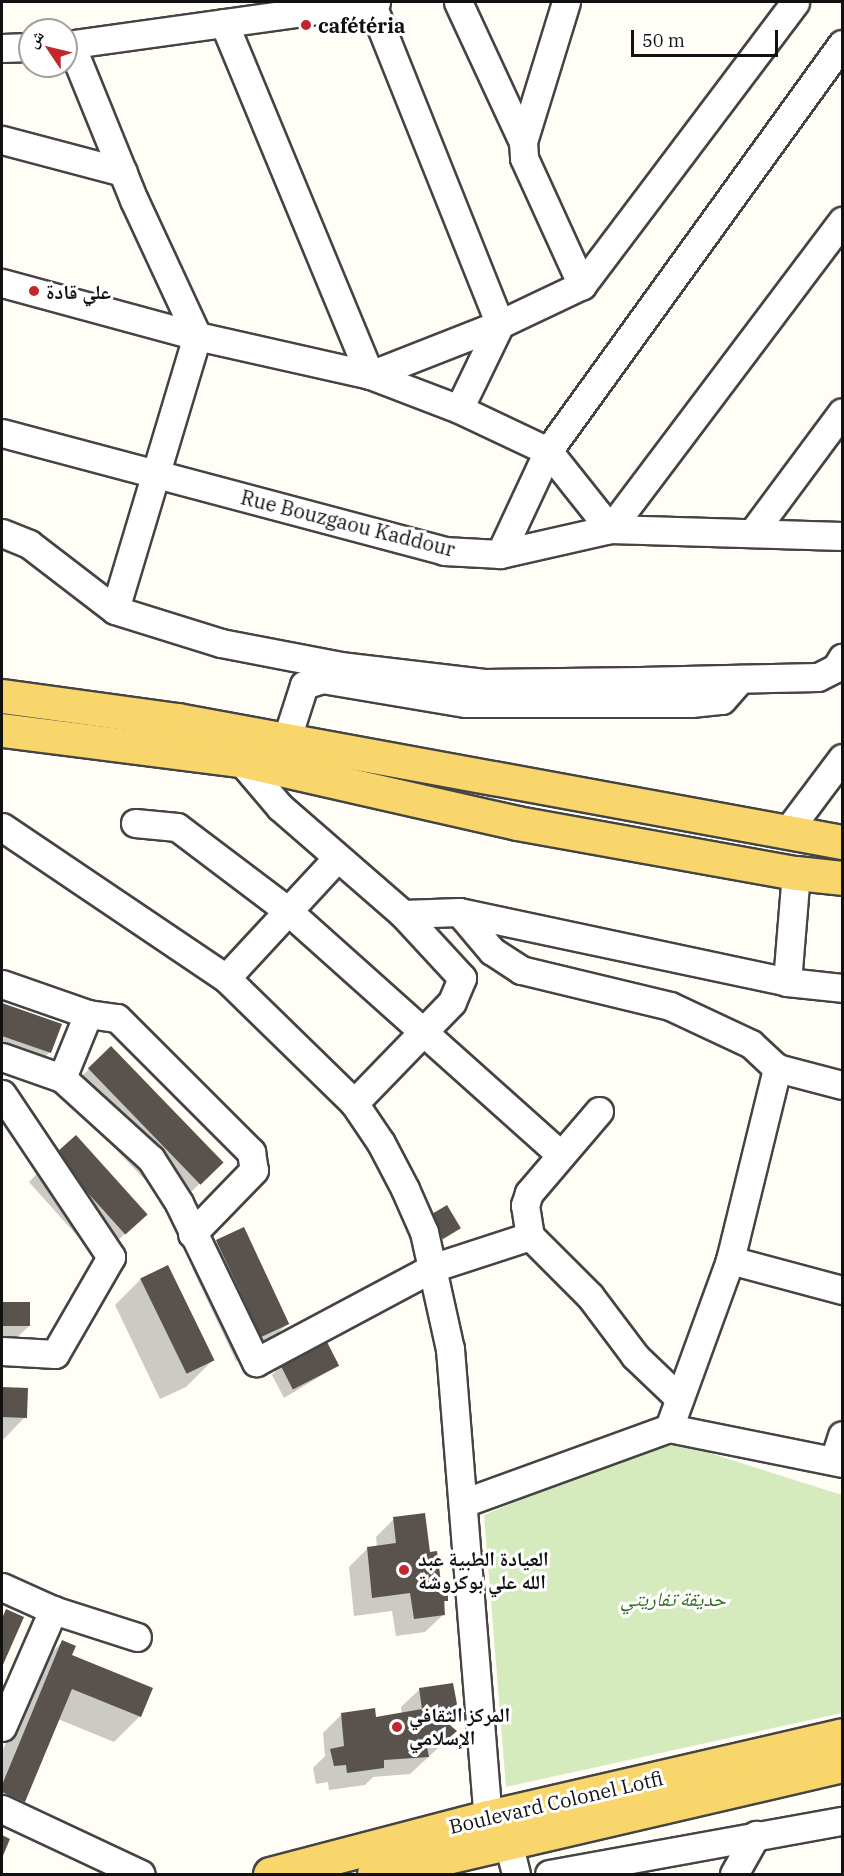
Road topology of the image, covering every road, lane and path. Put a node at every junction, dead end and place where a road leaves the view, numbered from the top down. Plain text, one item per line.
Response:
1 (374, 2) edge
2 (458, 2) edge
3 (566, 2) edge
4 (795, 2) edge
5 (224, 23) junction
6 (78, 44) edge
7 (843, 44) edge
8 (18, 47) edge
9 (2, 48) edge
10 (78, 66) edge
11 (2, 140) edge
12 (523, 142) junction
13 (123, 172) junction
14 (843, 221) edge
15 (2, 283) edge
16 (582, 285) junction
17 (500, 324) junction
18 (197, 336) junction
19 (370, 375) junction
20 (459, 409) junction
21 (843, 412) edge
22 (2, 433) edge
23 (548, 451) junction
24 (156, 473) junction
25 (610, 529) junction
26 (753, 532) junction
27 (2, 533) edge
28 (840, 533) edge
29 (501, 554) junction
30 (115, 610) junction
31 (843, 658) edge
32 (740, 679) junction
33 (2, 696) edge
34 (2, 730) edge
35 (286, 741) junction
36 (240, 760) junction
37 (838, 770) edge
38 (135, 823) dead end
39 (2, 827) edge
40 (785, 834) junction
41 (843, 842) edge
42 (337, 858) junction
43 (796, 873) junction
44 (843, 878) edge
45 (288, 912) junction
46 (459, 912) junction
47 (404, 914) junction
48 (226, 978) junction
49 (787, 982) junction
50 (2, 984) edge
51 (843, 988) edge
52 (88, 1014) junction
53 (422, 1032) junction
54 (2, 1057) edge
55 (777, 1068) junction
56 (62, 1077) junction
57 (843, 1085) edge
58 (2, 1094) edge
59 (354, 1102) junction
60 (599, 1111) dead end
61 (560, 1154) junction
62 (192, 1234) junction
63 (530, 1236) junction
64 (730, 1260) junction
65 (432, 1268) junction
66 (843, 1290) edge
67 (2, 1351) edge
68 (680, 1398) junction
69 (669, 1428) junction
70 (843, 1435) edge
71 (838, 1462) edge
72 (464, 1503) junction
73 (2, 1587) edge
74 (52, 1610) junction
75 (137, 1637) dead end
76 (2, 1727) edge
77 (843, 1735) edge
78 (843, 1765) edge
79 (2, 1809) edge
80 (488, 1817) junction
81 (843, 1821) edge
82 (756, 1835) junction
83 (513, 1859) edge
84 (141, 1875) edge
85 (270, 1875) edge
86 (374, 1875) edge
87 (537, 1875) edge
88 (549, 1875) edge
89 (734, 1875) edge

1 - 5 street
1 - 17 street
2 - 12 street
3 - 12 street
4 - 16 street
5 - 6 street
5 - 19 street
7 - 23 street
8 - 9 street
10 - 13 street
11 - 13 street
12 - 16 street
13 - 18 street
14 - 25 street
15 - 18 street
16 - 17 street
17 - 19 street
17 - 20 street
18 - 19 street
18 - 24 street
19 - 20 street
20 - 23 street
21 - 26 street
22 - 24 street, Rue Bouzgaou Kaddour
23 - 25 street
23 - 29 street
24 - 29 street, Rue Bouzgaou Kaddour
24 - 30 street
25 - 26 street, Rue Bouzgaou Kaddour
25 - 29 street, Rue Bouzgaou Kaddour
26 - 28 street, Rue Bouzgaou Kaddour
27 - 30 street
30 - 32 street
31 - 32 street
32 - 35 street
33 - 35 main road
34 - 36 main road
35 - 40 main road
36 - 42 street
36 - 43 main road
37 - 40 street
38 - 45 street
39 - 48 street
40 - 41 main road
42 - 45 street
42 - 47 street
43 - 44 main road
43 - 49 street
45 - 48 street
45 - 53 street
46 - 47 street
46 - 49 street
46 - 55 street
47 - 53 street
48 - 59 street
49 - 51 street
50 - 52 street
52 - 56 street
52 - 62 street
53 - 59 street
53 - 61 street
54 - 56 street
55 - 57 street
55 - 64 street
56 - 62 street
58 - 67 street
59 - 65 street
60 - 61 street
61 - 63 street
62 - 65 street
63 - 65 street
63 - 68 street
64 - 66 street
64 - 68 street
65 - 72 street
68 - 69 street
69 - 71 street
69 - 72 street
70 - 71 street
72 - 80 street
73 - 74 street
74 - 75 street
74 - 76 street
77 - 80 main road, Boulevard Colonel Lotfi
78 - 83 main road, Boulevard Colonel Lotfi
79 - 84 street
80 - 85 main road, Boulevard Colonel Lotfi
81 - 82 street
82 - 88 street
82 - 89 street
83 - 86 main road, Boulevard Colonel Lotfi
83 - 87 street

